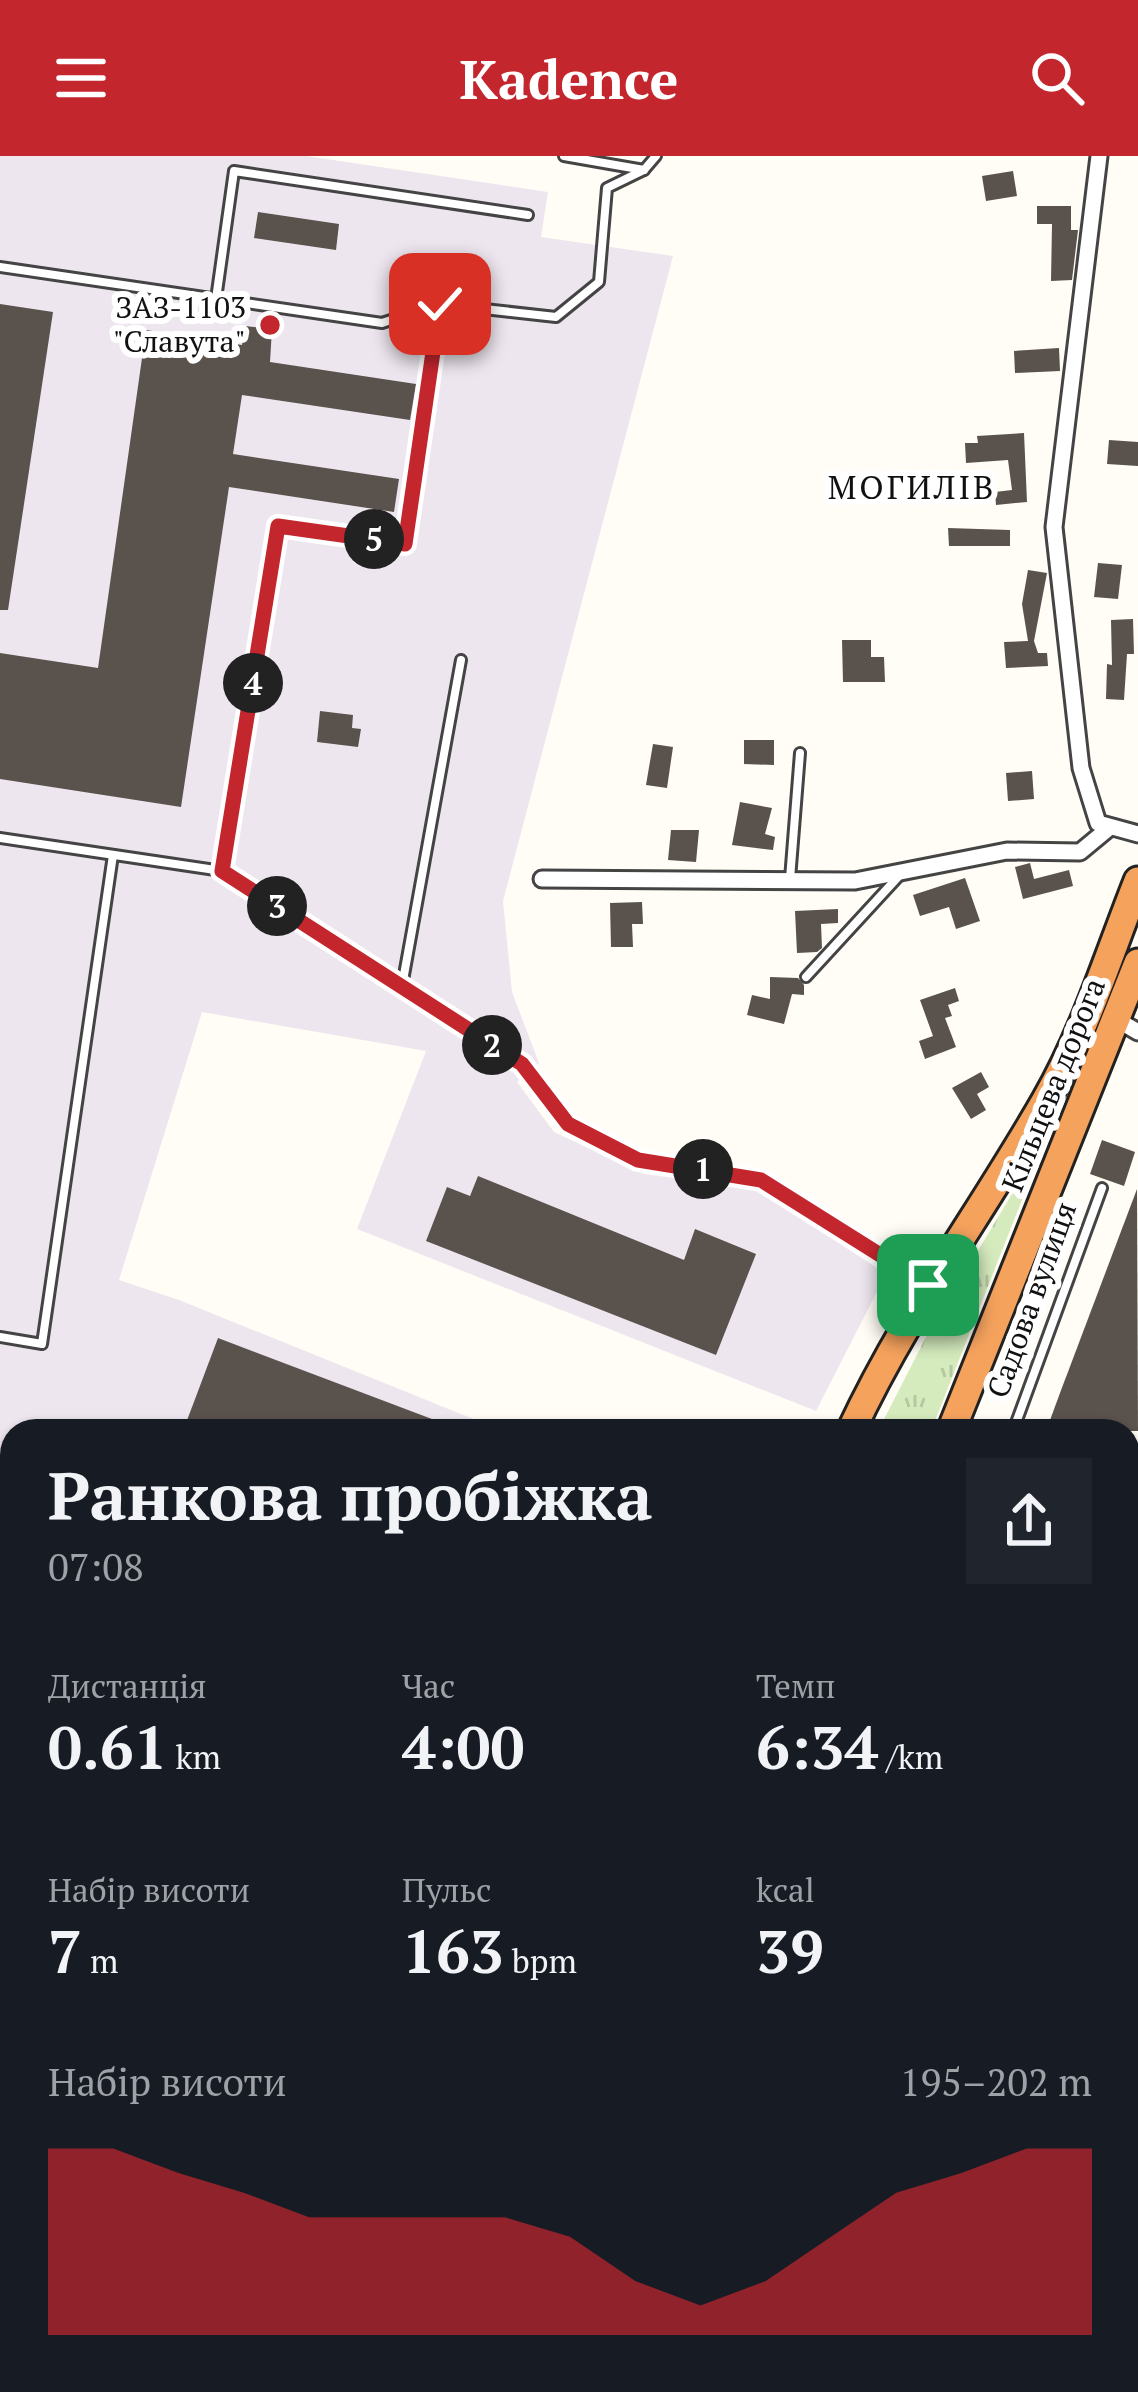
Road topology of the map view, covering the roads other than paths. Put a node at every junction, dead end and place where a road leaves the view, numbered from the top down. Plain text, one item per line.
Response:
1 (564, 156) edge
2 (656, 156) edge
3 (1099, 156) edge
4 (644, 170) junction
5 (527, 215) dead end
6 (0, 267) edge
7 (216, 299) junction
8 (440, 304) junction
9 (461, 660) dead end
10 (800, 753) dead end
11 (1108, 828) junction
12 (1138, 834) edge
13 (0, 838) edge
14 (112, 855) junction
15 (222, 871) junction
16 (904, 872) junction
17 (542, 879) dead end
18 (790, 881) junction
19 (1138, 881) edge
20 (1138, 963) edge
21 (806, 977) dead end
22 (402, 986) junction
23 (1126, 1025) edge
24 (1102, 1188) dead end
25 (928, 1285) junction
26 (0, 1337) edge
27 (856, 1419) edge
28 (956, 1419) edge
29 (1017, 1419) edge

1 - 4 lane
2 - 4 lane
3 - 11 street
4 - 8 lane
5 - 7 lane
6 - 7 lane
7 - 8 lane
8 - 15 lane
9 - 22 lane
10 - 18 lane
11 - 12 street
11 - 16 street
13 - 14 lane
14 - 15 lane
14 - 26 lane
15 - 22 lane
16 - 18 street
16 - 21 lane
17 - 18 street
19 - 25 highway, Кільцева дорога
20 - 23 highway, Кільцева дорога
22 - 25 lane
23 - 28 highway, Кільцева дорога
24 - 29 lane, Садова вулиця
25 - 27 highway, Кільцева дорога

